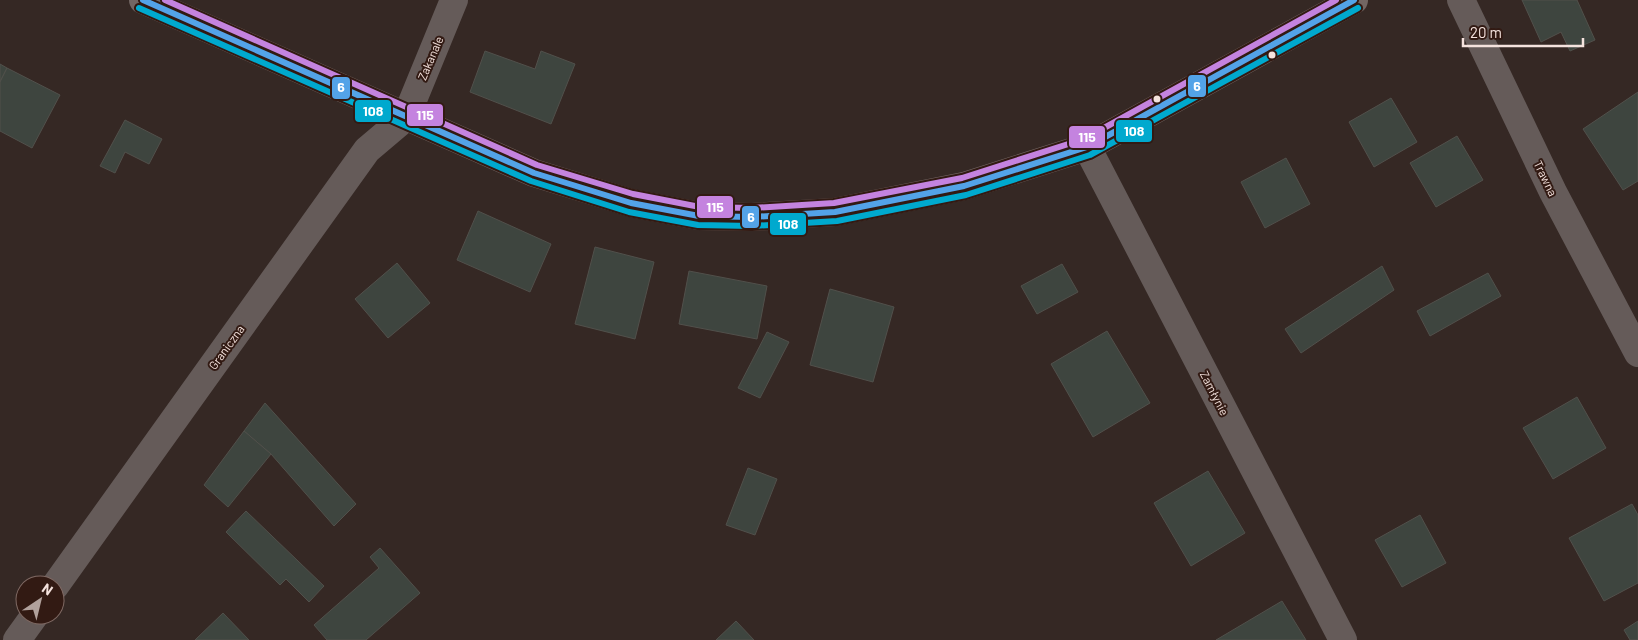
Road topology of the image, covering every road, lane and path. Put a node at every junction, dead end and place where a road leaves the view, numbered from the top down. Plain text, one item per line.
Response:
1 (143, 0) edge
2 (454, 0) edge
3 (1354, 0) edge
4 (1461, 0) edge
5 (406, 117) junction
6 (1087, 147) junction
7 (1638, 353) edge
8 (63, 575) edge
9 (27, 625) edge
10 (17, 640) edge
11 (1342, 640) edge

1 - 5 main road
2 - 5 street, Zakanale
3 - 6 main road
4 - 7 street, Trawna
5 - 6 main road
5 - 8 street, Graniczna
6 - 11 street, Zamłynie
9 - 10 street

